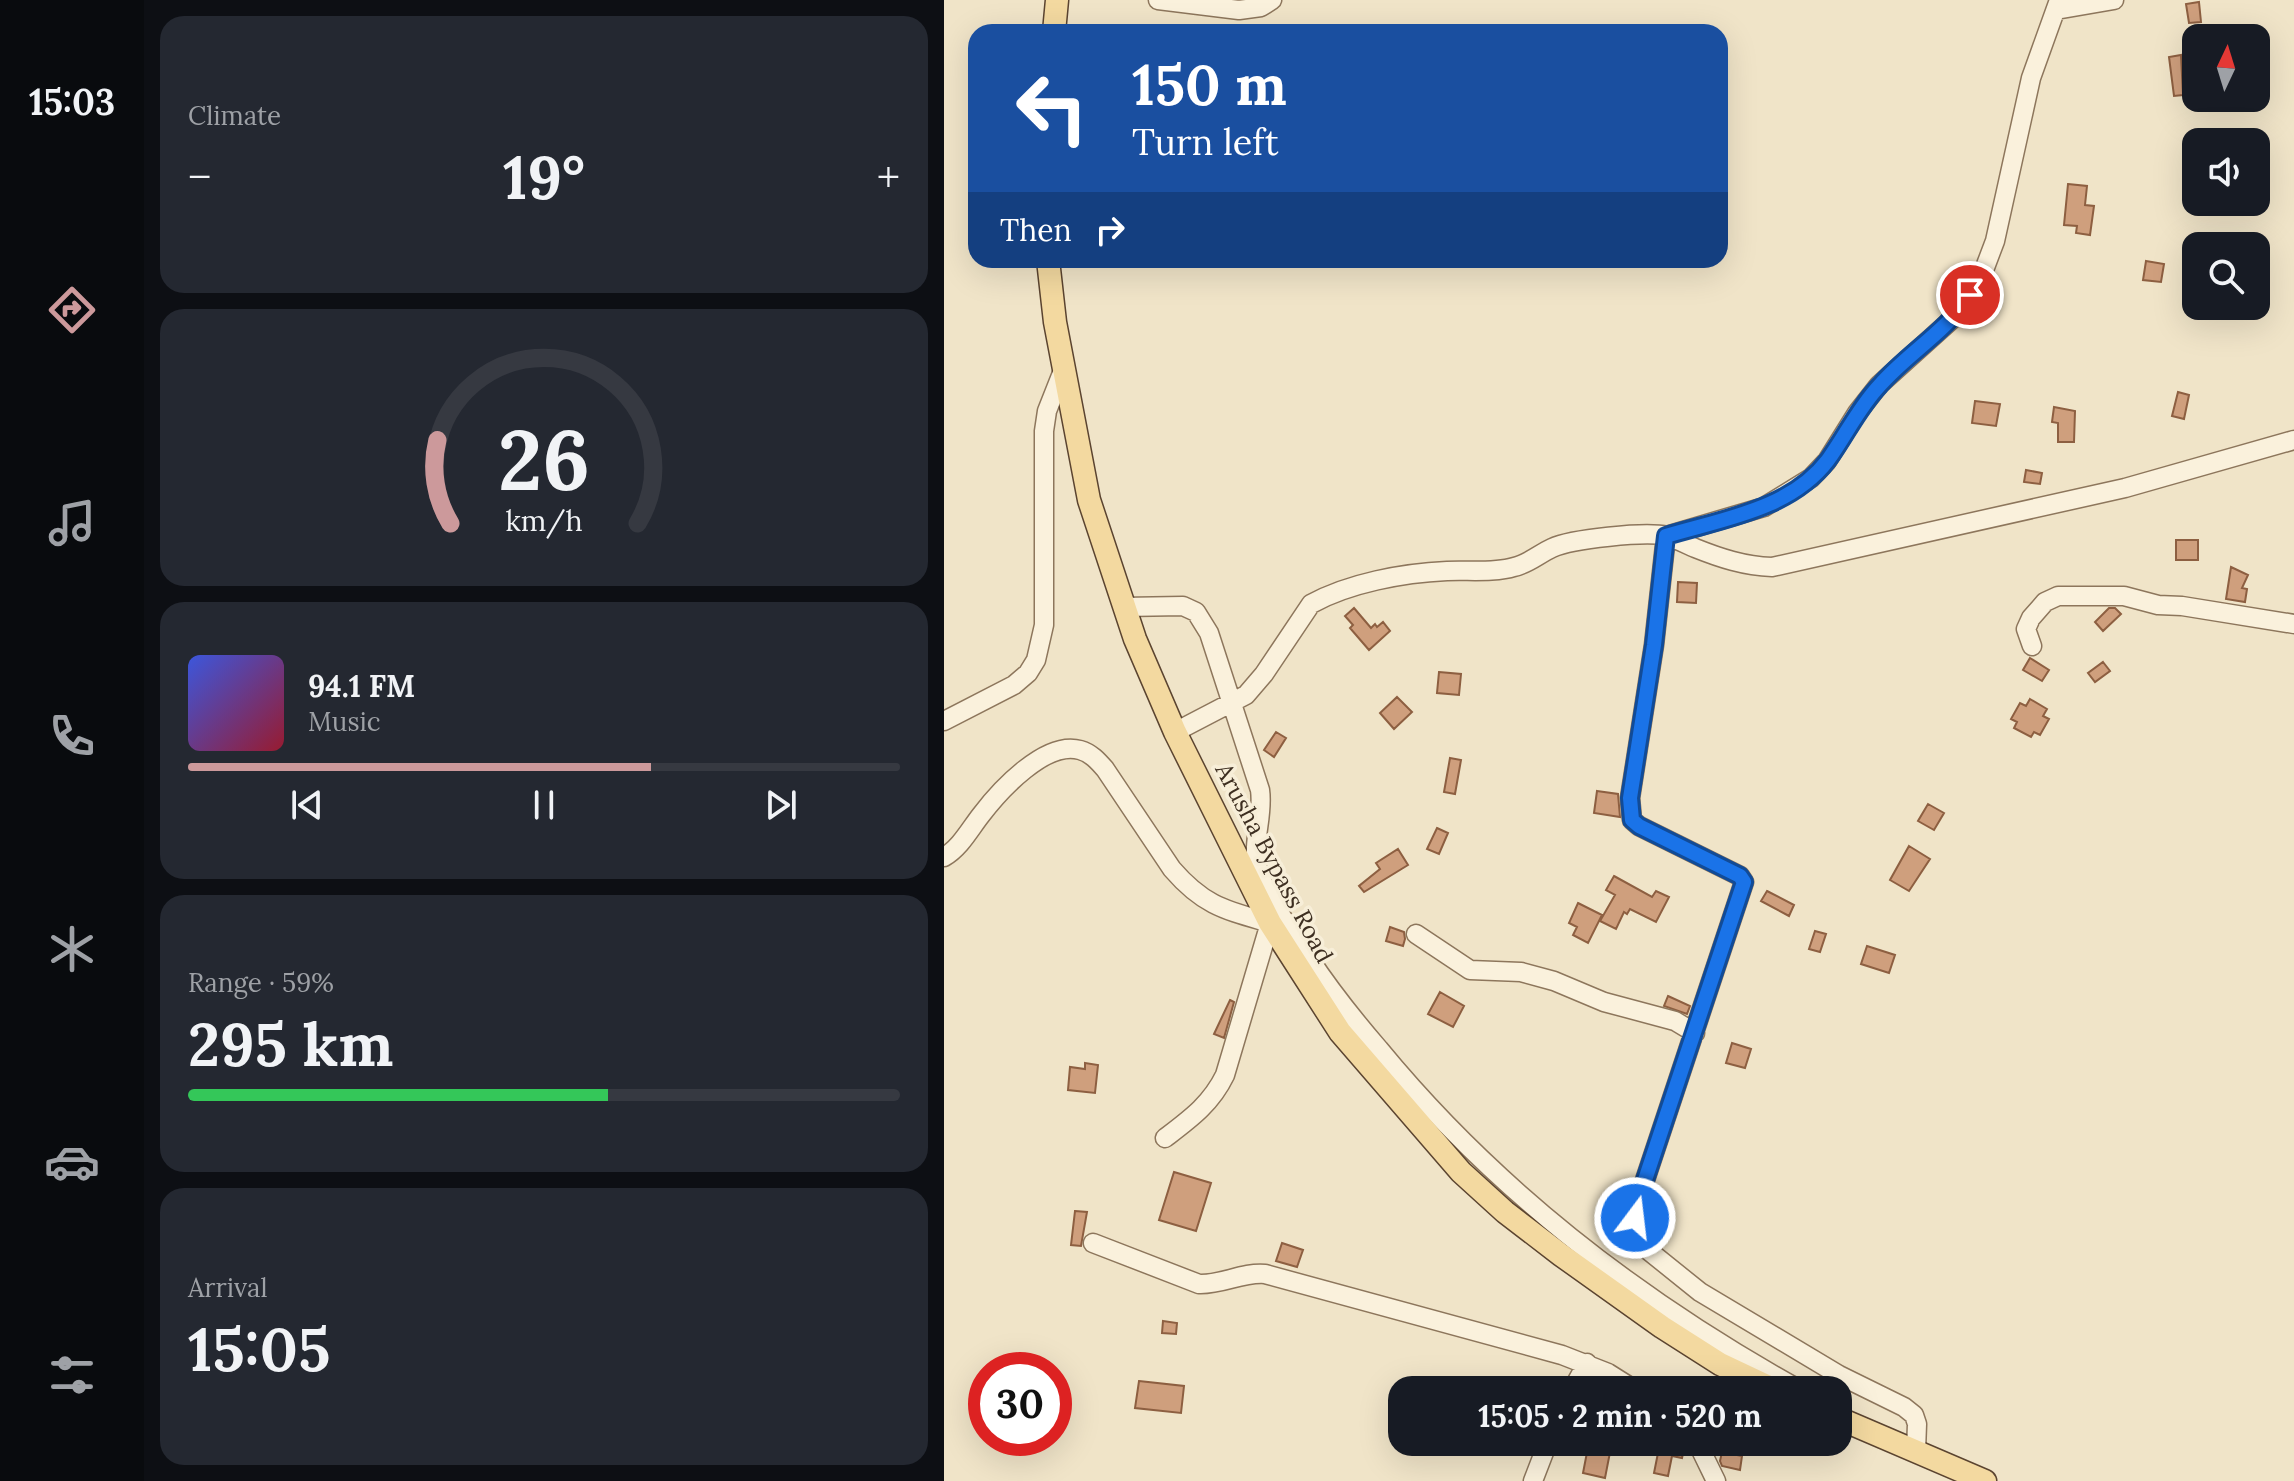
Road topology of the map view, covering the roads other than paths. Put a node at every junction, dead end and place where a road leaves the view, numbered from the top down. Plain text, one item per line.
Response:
1 (1057, 0) edge
2 (1158, 0) edge
3 (1272, 0) edge
4 (2114, 0) edge
5 (2058, 5) edge
6 (1055, 24) edge
7 (1049, 268) edge
8 (1064, 368) junction
9 (2294, 440) edge
10 (1666, 536) junction
11 (1123, 607) junction
12 (2294, 624) edge
13 (2032, 646) dead end
14 (1233, 703) junction
15 (944, 721) edge
16 (1175, 732) junction
17 (944, 857) edge
18 (1270, 923) junction
19 (1416, 934) dead end
20 (1695, 1033) junction
21 (1165, 1138) dead end
22 (1093, 1243) dead end
23 (1587, 1363) junction
24 (1580, 1376) edge
25 (1613, 1376) edge
26 (1745, 1376) edge
27 (1774, 1376) edge
28 (1852, 1424) edge
29 (1916, 1451) junction
30 (1543, 1456) edge
31 (1704, 1456) edge
32 (1533, 1481) edge
33 (1716, 1481) edge
34 (1985, 1481) edge

1 - 6 main road
2 - 3 street
4 - 5 street
5 - 10 street
7 - 8 main road, Arusha Bypass Road
8 - 11 main road, Arusha Bypass Road
8 - 15 street
9 - 10 street
10 - 14 street
10 - 20 street
11 - 14 street
11 - 16 main road, Arusha Bypass Road
12 - 13 street
14 - 16 street
14 - 27 street
16 - 18 main road, Arusha Bypass Road
17 - 18 street
18 - 21 street
18 - 26 main road, Arusha Bypass Road
19 - 20 street
20 - 29 street
22 - 23 street
23 - 24 street
23 - 25 street
28 - 29 main road
29 - 34 main road
30 - 32 street
31 - 33 street

